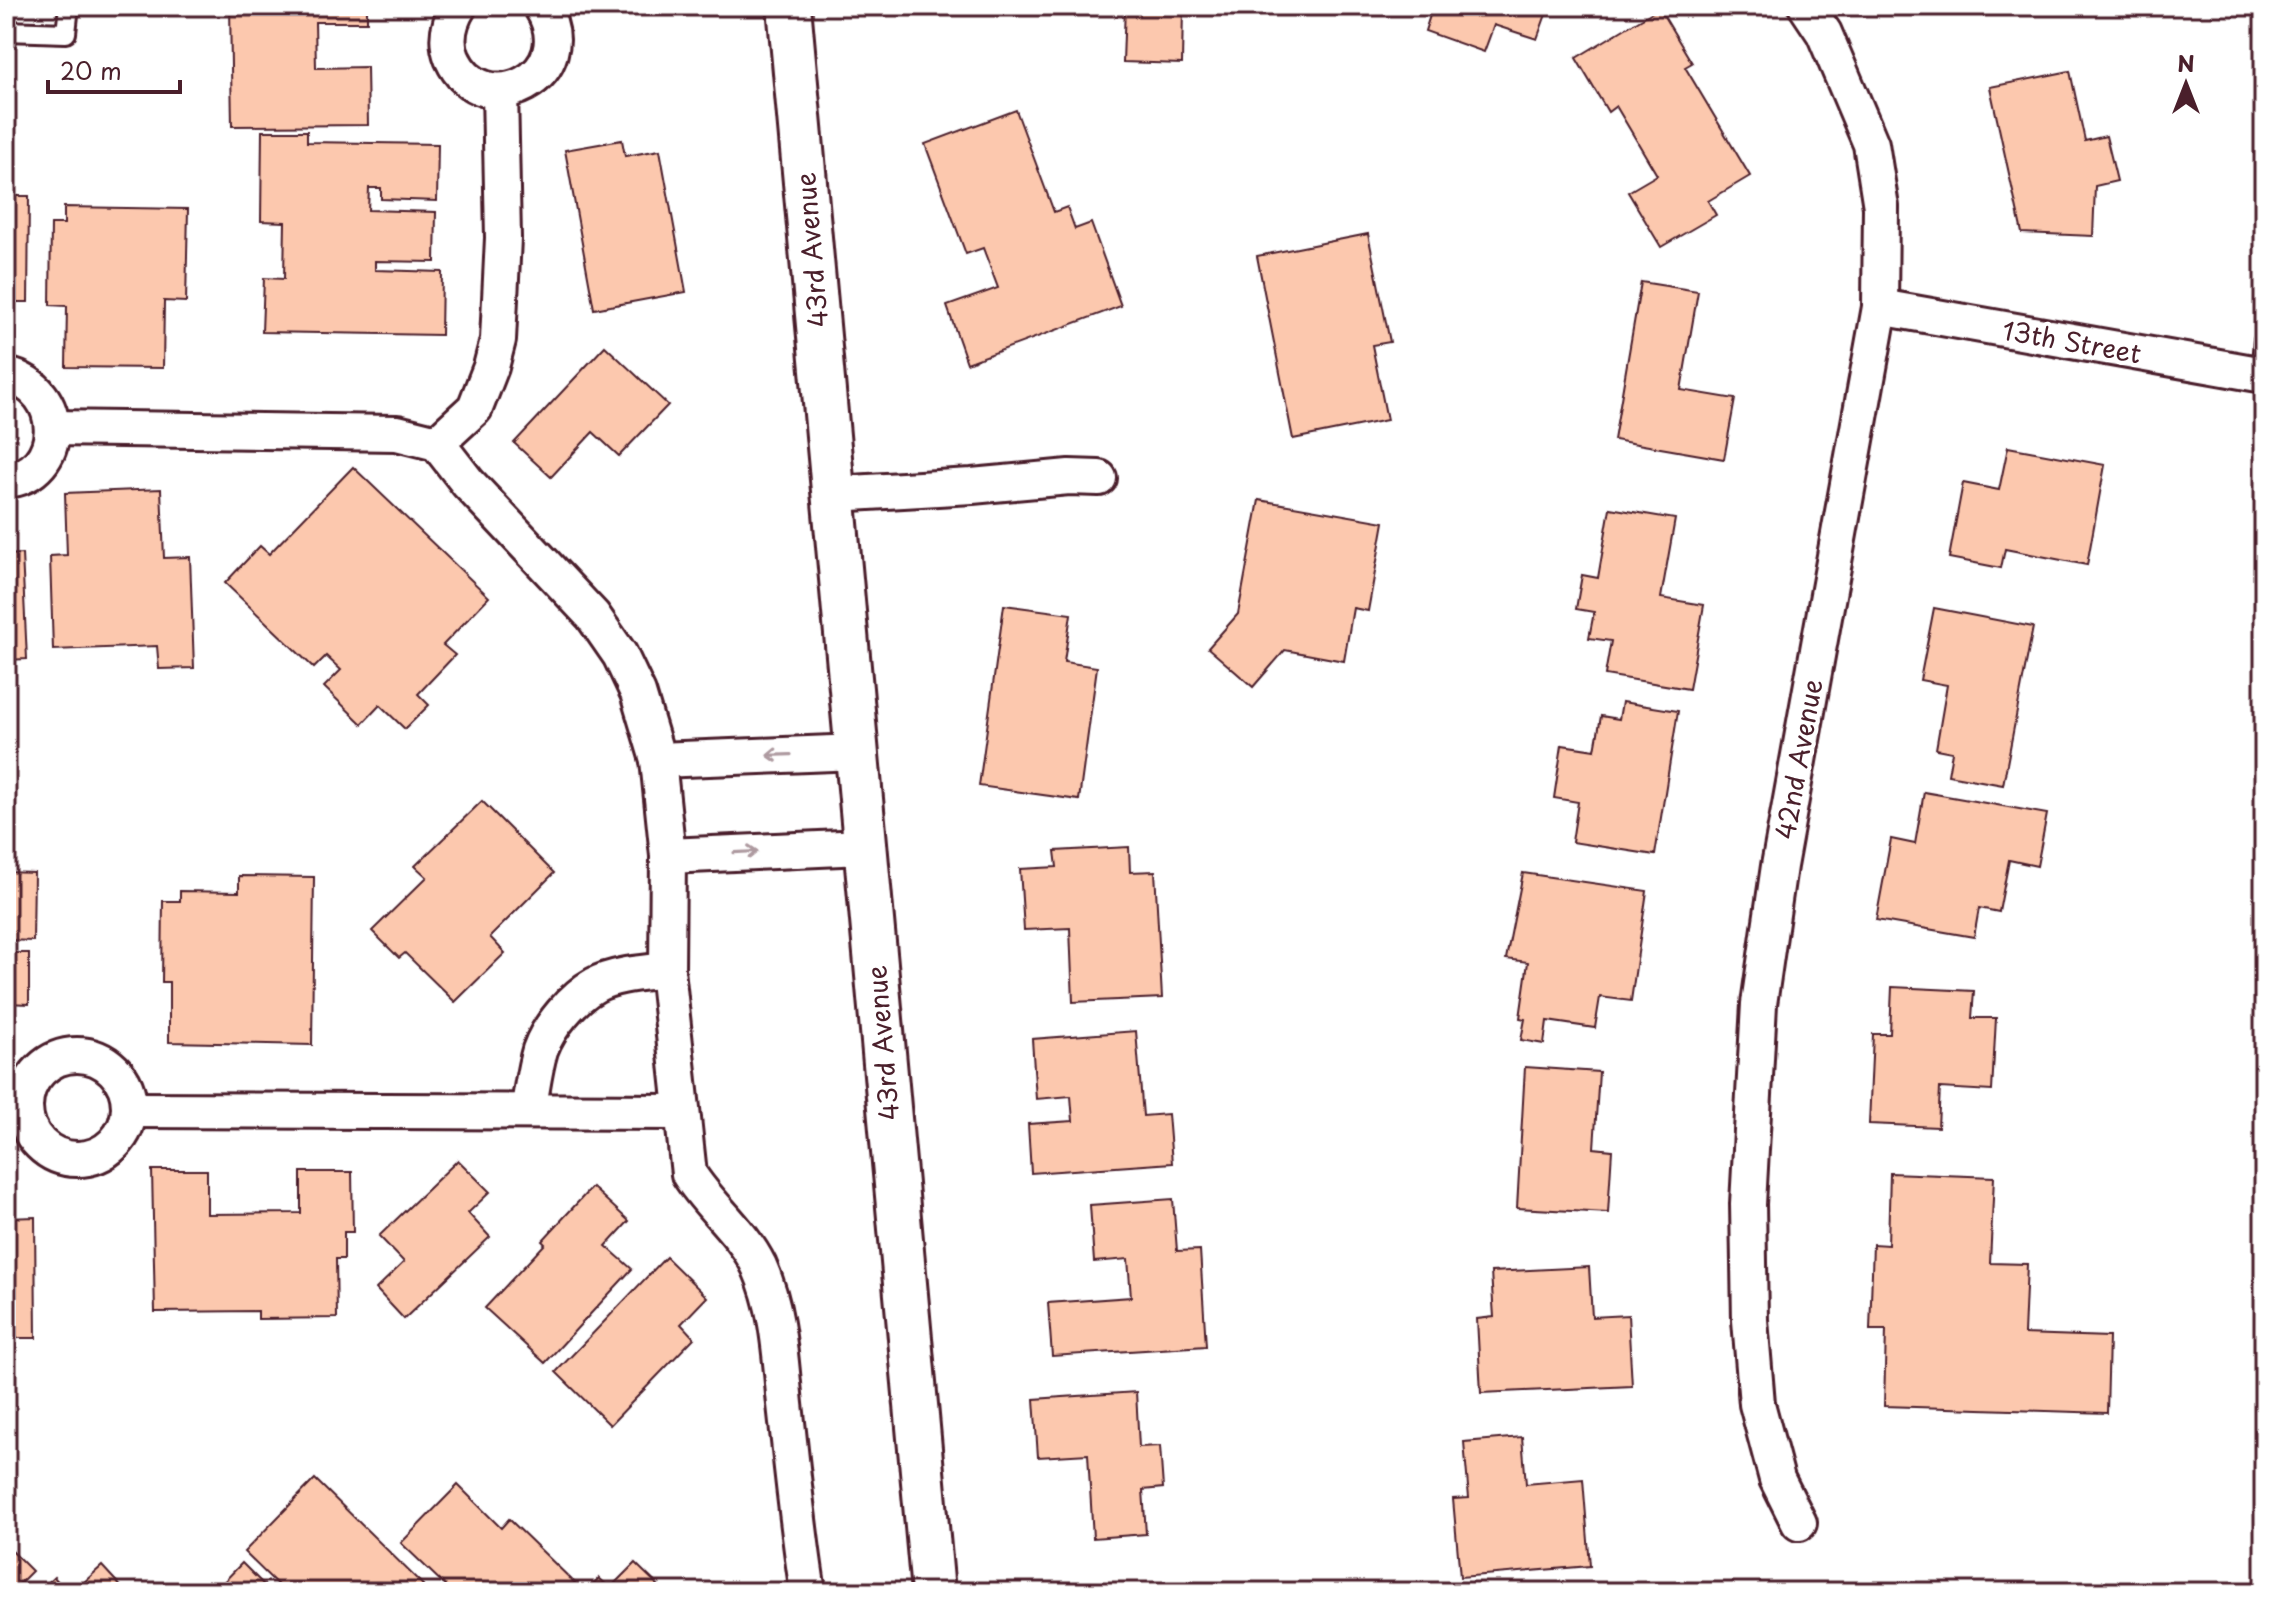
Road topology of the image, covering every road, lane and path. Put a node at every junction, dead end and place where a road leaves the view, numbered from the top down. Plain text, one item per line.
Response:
1 (69, 6) edge
2 (459, 6) edge
3 (541, 6) edge
4 (789, 6) edge
5 (1806, 6) edge
6 (6, 31) edge
7 (500, 91) junction
8 (1880, 307) junction
9 (2264, 340) edge
10 (6, 375) edge
11 (2263, 375) edge
12 (52, 428) junction
13 (437, 443) junction
14 (1099, 478) dead end
15 (6, 480) edge
16 (834, 494) junction
17 (857, 752) junction
18 (658, 760) junction
19 (863, 847) junction
20 (668, 856) junction
21 (667, 970) junction
22 (129, 1110) dead end
23 (528, 1111) junction
24 (682, 1112) junction
25 (1799, 1523) dead end
26 (808, 1592) edge
27 (933, 1592) edge

1 - 6 lane
2 - 7 street
3 - 7 street
4 - 16 street, 43rd Avenue
5 - 8 street, 42nd Avenue
7 - 13 street
8 - 11 street, 13th Street
8 - 25 street, 42nd Avenue
9 - 11 lane
10 - 12 street
12 - 13 street
12 - 15 street
13 - 18 street
14 - 16 street
16 - 17 street, 43rd Avenue
17 -> 18 street
17 - 19 street, 43rd Avenue
18 - 20 street
20 -> 19 street
19 - 27 street, 43rd Avenue
20 - 21 street
21 - 23 street
21 - 24 street
22 - 23 street
23 - 24 street
24 - 26 street

